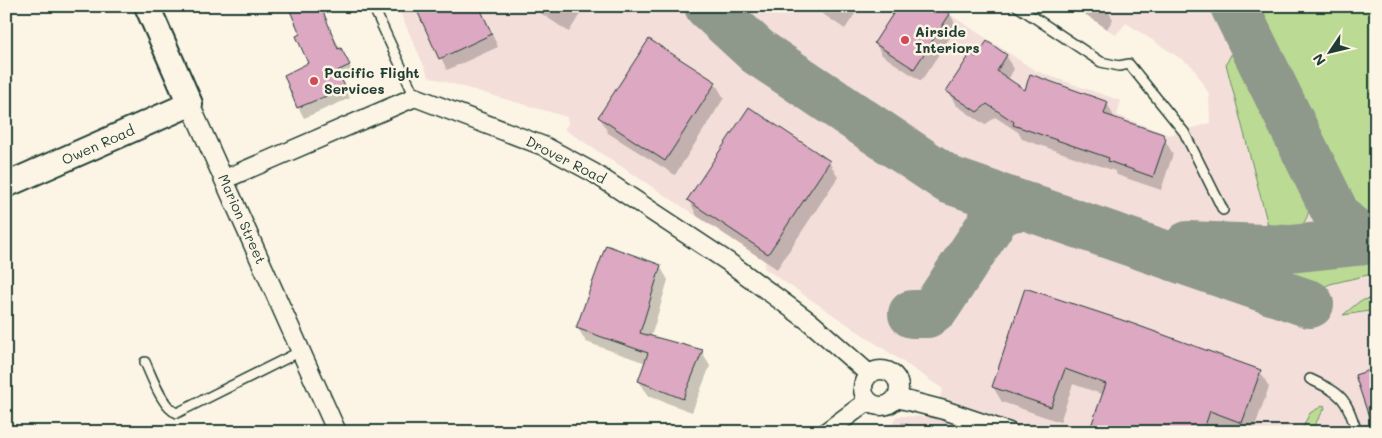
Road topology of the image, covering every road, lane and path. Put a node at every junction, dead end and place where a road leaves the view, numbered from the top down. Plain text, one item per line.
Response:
1 (147, 6) edge
2 (373, 6) edge
3 (1017, 6) edge
4 (415, 97) junction
5 (190, 104) junction
6 (225, 179) junction
7 (6, 185) edge
8 (1223, 210) dead end
9 (301, 351) junction
10 (145, 362) dead end
11 (868, 374) junction
12 (1310, 379) dead end
13 (897, 398) junction
14 (868, 401) junction
15 (337, 432) edge
16 (826, 432) edge
17 (1009, 432) edge
18 (1357, 432) edge

1 - 5 main road, Marion Street
2 - 4 lane
3 - 8 lane
4 - 6 street
4 - 11 street, Drover Road
5 - 6 street, Marion Street
5 - 7 main road, Owen Road
6 - 9 street, Marion Street
9 - 10 lane
9 - 15 street, Marion Street
11 - 13 street
11 - 14 street
12 - 18 lane
13 - 14 street
13 - 17 street
14 - 16 street

